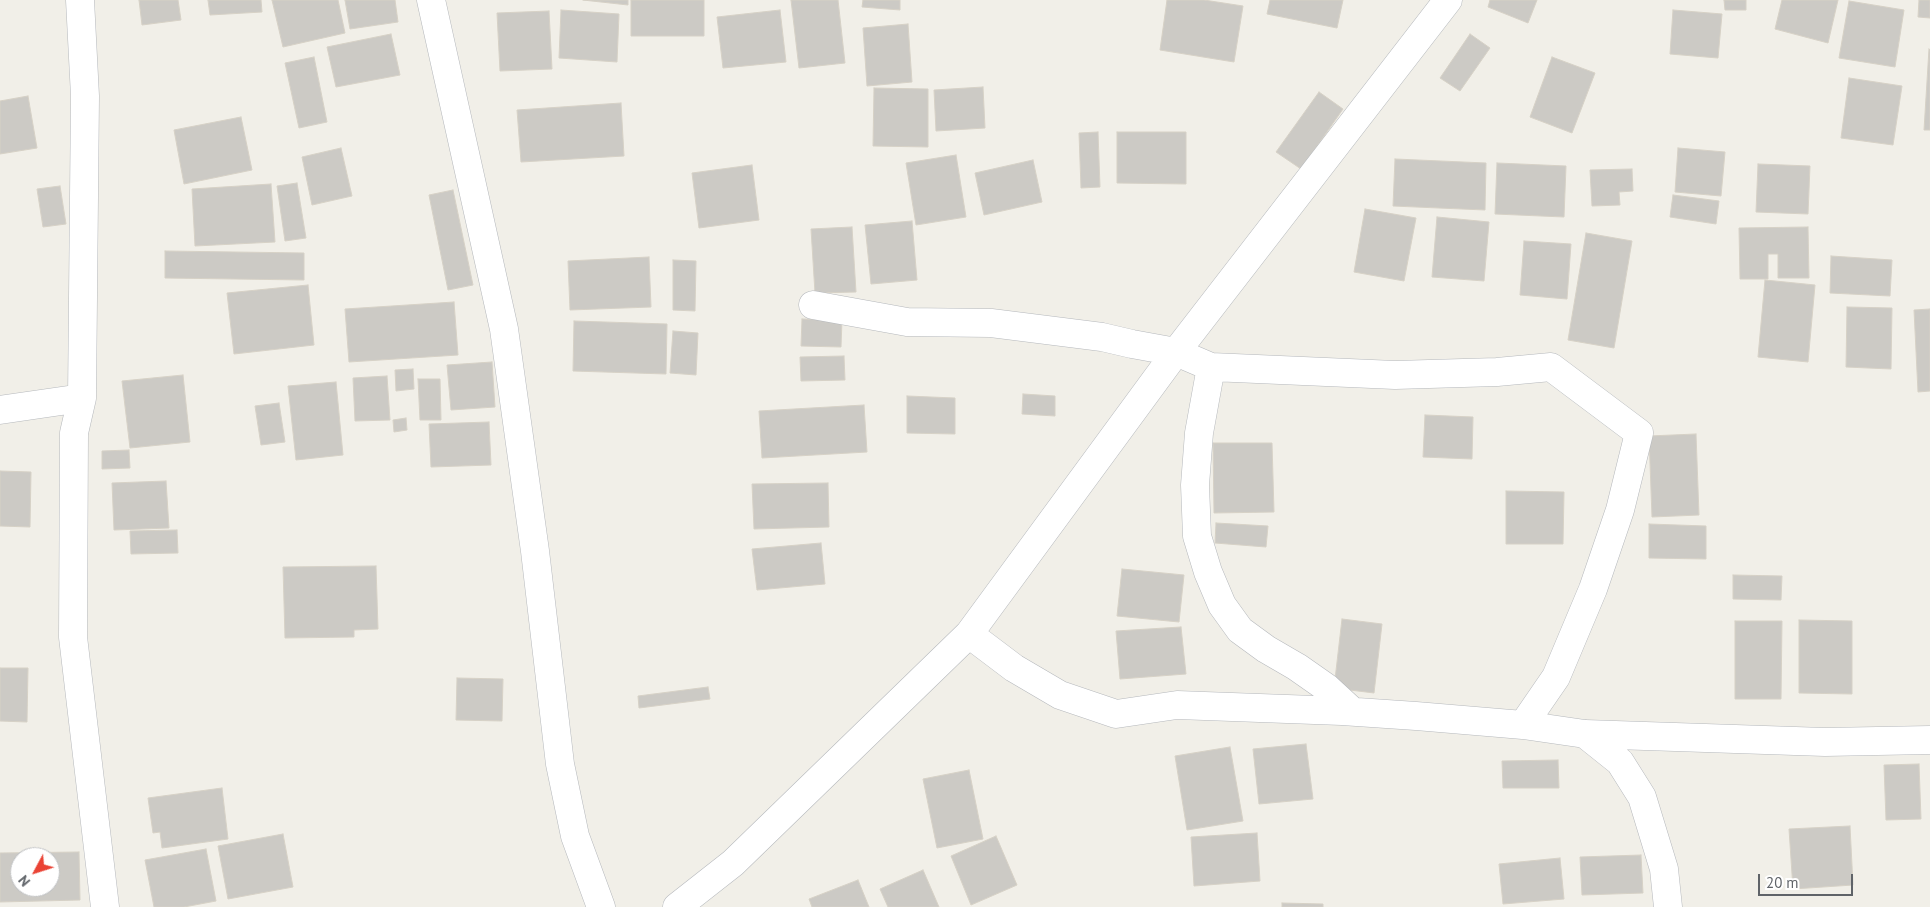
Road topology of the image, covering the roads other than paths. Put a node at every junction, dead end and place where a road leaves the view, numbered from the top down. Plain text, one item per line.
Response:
1 (80, 0) edge
2 (431, 0) edge
3 (1448, 0) edge
4 (814, 305) dead end
5 (1176, 352) junction
6 (1211, 367) junction
7 (82, 398) junction
8 (0, 410) edge
9 (969, 634) junction
10 (1352, 712) junction
11 (1523, 725) junction
12 (1585, 734) junction
13 (1930, 740) edge
14 (105, 907) edge
15 (601, 907) edge
16 (677, 907) edge
17 (1668, 907) edge

1 - 7 street
2 - 15 street
3 - 5 street
4 - 5 street
5 - 6 street
5 - 9 street
6 - 10 street
6 - 11 street
7 - 8 street
7 - 14 street
9 - 10 street
9 - 16 street
10 - 11 street
11 - 12 street
12 - 13 street
12 - 17 street

